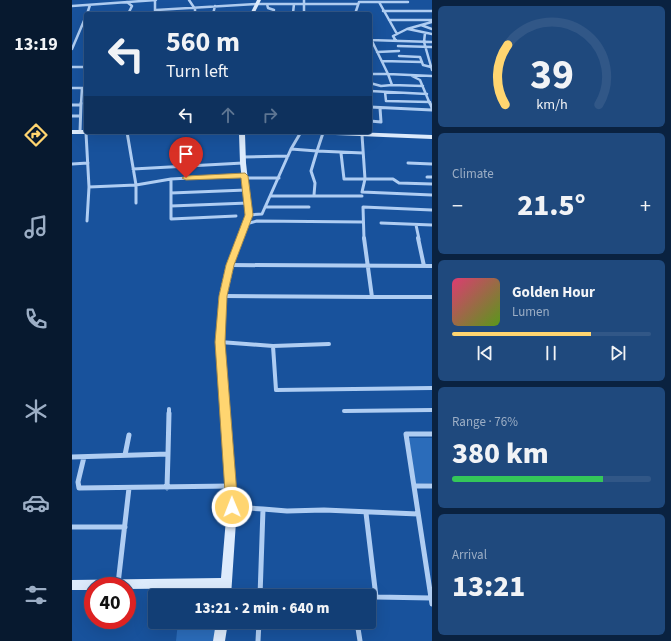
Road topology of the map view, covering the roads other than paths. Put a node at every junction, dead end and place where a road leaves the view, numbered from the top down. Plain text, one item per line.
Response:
1 (156, 0) edge
2 (190, 0) edge
3 (304, 0) edge
4 (124, 1) edge
5 (408, 1) edge
6 (258, 2) edge
7 (359, 2) edge
8 (379, 2) junction
9 (266, 4) junction
10 (294, 4) junction
11 (304, 4) junction
12 (90, 5) junction
13 (72, 6) edge
14 (215, 6) junction
15 (410, 6) dead end
16 (194, 9) junction
17 (156, 10) joint
18 (383, 11) junction
19 (432, 11) edge
20 (87, 12) edge
21 (129, 12) edge
22 (195, 12) edge
23 (214, 12) edge
24 (253, 12) edge
25 (273, 12) edge
26 (293, 12) edge
27 (304, 12) edge
28 (356, 12) edge
29 (84, 20) edge
30 (389, 20) junction
31 (432, 21) edge
32 (420, 25) junction
33 (408, 29) junction
34 (432, 29) edge
35 (397, 34) junction
36 (425, 34) junction
37 (432, 34) edge
38 (372, 39) edge
39 (396, 41) junction
40 (424, 42) junction
41 (432, 42) edge
42 (372, 43) edge
43 (398, 46) dead end
44 (425, 47) junction
45 (432, 47) edge
46 (72, 49) edge
47 (398, 51) dead end
48 (377, 52) junction
49 (427, 53) junction
50 (432, 53) edge
51 (399, 56) dead end
52 (382, 61) junction
53 (422, 62) junction
54 (72, 67) edge
55 (84, 67) edge
56 (431, 67) edge
57 (372, 74) edge
58 (388, 74) junction
59 (410, 75) junction
60 (432, 76) edge
61 (372, 84) edge
62 (392, 85) junction
63 (423, 86) junction
64 (72, 88) edge
65 (84, 88) edge
66 (372, 91) edge
67 (385, 92) junction
68 (427, 94) junction
69 (430, 102) junction
70 (72, 105) edge
71 (81, 105) junction
72 (372, 107) edge
73 (380, 108) junction
74 (432, 109) edge
75 (72, 116) edge
76 (80, 116) junction
77 (372, 121) edge
78 (372, 131) edge
79 (72, 132) edge
80 (84, 132) edge
81 (432, 133) edge
82 (84, 134) edge
83 (127, 134) edge
84 (242, 134) edge
85 (300, 134) edge
86 (322, 134) edge
87 (349, 134) edge
88 (362, 135) junction
89 (432, 137) edge
90 (291, 149) junction
91 (317, 151) junction
92 (363, 152) junction
93 (341, 153) junction
94 (288, 156) junction
95 (243, 160) junction
96 (408, 163) dead end
97 (72, 164) edge
98 (88, 164) junction
99 (432, 164) edge
100 (133, 169) junction
101 (245, 177) junction
102 (427, 177) dead end
103 (432, 177) edge
104 (279, 178) junction
105 (171, 179) junction
106 (365, 179) junction
107 (136, 184) junction
108 (432, 184) edge
109 (89, 187) junction
110 (246, 190) junction
111 (171, 193) junction
112 (362, 194) junction
113 (314, 195) junction
114 (432, 195) edge
115 (270, 196) junction
116 (136, 203) dead end
117 (248, 203) junction
118 (172, 206) junction
119 (265, 207) junction
120 (309, 207) dead end
121 (363, 207) junction
122 (432, 210) edge
123 (262, 214) junction
124 (249, 215) junction
125 (236, 216) dead end
126 (87, 221) dead end
127 (257, 221) junction
128 (363, 222) junction
129 (381, 223) dead end
130 (246, 224) junction
131 (416, 225) junction
132 (432, 225) edge
133 (230, 265) junction
134 (366, 266) junction
135 (424, 266) junction
136 (432, 266) edge
137 (223, 296) junction
138 (372, 297) junction
139 (432, 297) edge
140 (220, 342) junction
141 (329, 344) dead end
142 (273, 346) junction
143 (432, 388) edge
144 (169, 409) dead end
145 (432, 410) edge
146 (344, 411) dead end
147 (432, 434) edge
148 (129, 435) dead end
149 (168, 454) junction
150 (125, 455) junction
151 (72, 457) edge
152 (84, 457) junction
153 (231, 486) junction
154 (414, 486) junction
155 (432, 486) edge
156 (129, 488) junction
157 (167, 488) junction
158 (232, 507) junction
159 (263, 509) junction
160 (366, 513) junction
161 (418, 514) junction
162 (72, 527) edge
163 (125, 527) junction
164 (430, 575) edge
165 (119, 577) edge
166 (227, 583) junction
167 (72, 584) edge
168 (84, 584) edge
169 (136, 584) edge
170 (226, 589) edge
171 (260, 589) edge
172 (375, 589) edge
173 (376, 597) edge
174 (432, 601) edge
175 (221, 629) edge
176 (259, 629) edge
177 (358, 629) edge
178 (219, 641) edge
179 (258, 641) edge
180 (360, 641) edge

1 - 4 street
1 - 17 street
2 - 16 street
3 - 11 street
4 - 12 street
4 - 21 street
5 - 8 street
5 - 15 street
6 - 9 street
6 - 14 street
6 - 24 street
7 - 8 street
7 - 11 street
7 - 28 street
8 - 18 street
9 - 10 street
9 - 25 street
10 - 11 street
10 - 26 street
11 - 27 street
12 - 13 street
12 - 20 street
14 - 16 street
14 - 23 street
16 - 17 street
16 - 22 street
18 - 19 street
18 - 30 street
29 - 46 street
30 - 31 street
30 - 35 street
31 - 32 street
32 - 33 street
32 - 34 street
33 - 35 street
33 - 36 street
35 - 39 street
36 - 37 street
36 - 40 street
38 - 39 street
39 - 40 street
40 - 41 street
40 - 44 street
42 - 48 street
43 - 44 street
44 - 45 street
44 - 49 street
47 - 48 street
48 - 52 street
49 - 50 street
49 - 56 street
51 - 53 street
52 - 53 street
52 - 58 street
53 - 56 street
54 - 55 street
57 - 58 street
58 - 59 street
58 - 62 street
59 - 60 street
59 - 63 street
61 - 62 street
62 - 63 street
63 - 68 street
64 - 65 street
65 - 71 street
66 - 67 street
67 - 68 street
67 - 69 street
68 - 69 street
69 - 74 street
70 - 71 street
71 - 76 street
72 - 73 street
73 - 74 street
73 - 77 street
75 - 76 street
76 - 80 street
78 - 81 street
79 - 80 street
82 - 98 street
83 - 100 street
84 - 95 street
85 - 90 street
86 - 91 street
87 - 88 street
88 - 89 street
88 - 92 street
90 - 91 street
90 - 94 street
91 - 93 street
91 - 113 street
92 - 93 street
92 - 106 street
93 - 106 street
94 - 95 street
94 - 104 street
95 - 100 street
95 - 101 street
96 - 99 street
97 - 98 street
98 - 109 street
100 - 107 street
101 - 104 street
101 - 105 street
101 - 110 street
102 - 103 street
104 - 115 street
105 - 107 street
105 - 111 street
106 - 108 street
106 - 112 street
107 - 109 street
107 - 116 street
109 - 126 street
110 - 111 street
110 - 117 street
111 - 118 street
112 - 113 street
112 - 114 street
112 - 121 street
113 - 115 street
115 - 119 street
117 - 118 street
117 - 124 street
118 - 125 street
119 - 120 street
119 - 123 street
121 - 122 street
121 - 128 street
123 - 124 street
123 - 127 street
124 - 130 street
127 - 128 street
127 - 130 street
128 - 134 street
129 - 131 street
130 - 133 street
131 - 132 street
131 - 135 street
133 - 134 street
133 - 137 street
134 - 135 street
134 - 138 street
135 - 136 street
137 - 138 street
137 - 140 street
138 - 139 street
140 - 142 street
140 - 153 street
141 - 142 street
142 - 143 street
144 - 149 street
145 - 146 street
147 - 154 street
148 - 150 street
149 - 150 street
149 - 157 street
150 - 152 street
151 - 152 street
152 - 156 street
153 - 157 street
153 - 158 street
154 - 155 street
154 - 161 street
156 - 157 street
156 - 163 street
158 - 159 street
158 - 166 street
159 - 160 street
159 - 171 street
160 - 161 street
160 - 172 street
161 - 164 street
162 - 163 street
163 - 165 street
164 - 174 street
166 - 169 street
166 - 170 street
167 - 168 street
173 - 174 street
175 - 178 street
176 - 179 street
177 - 180 street

